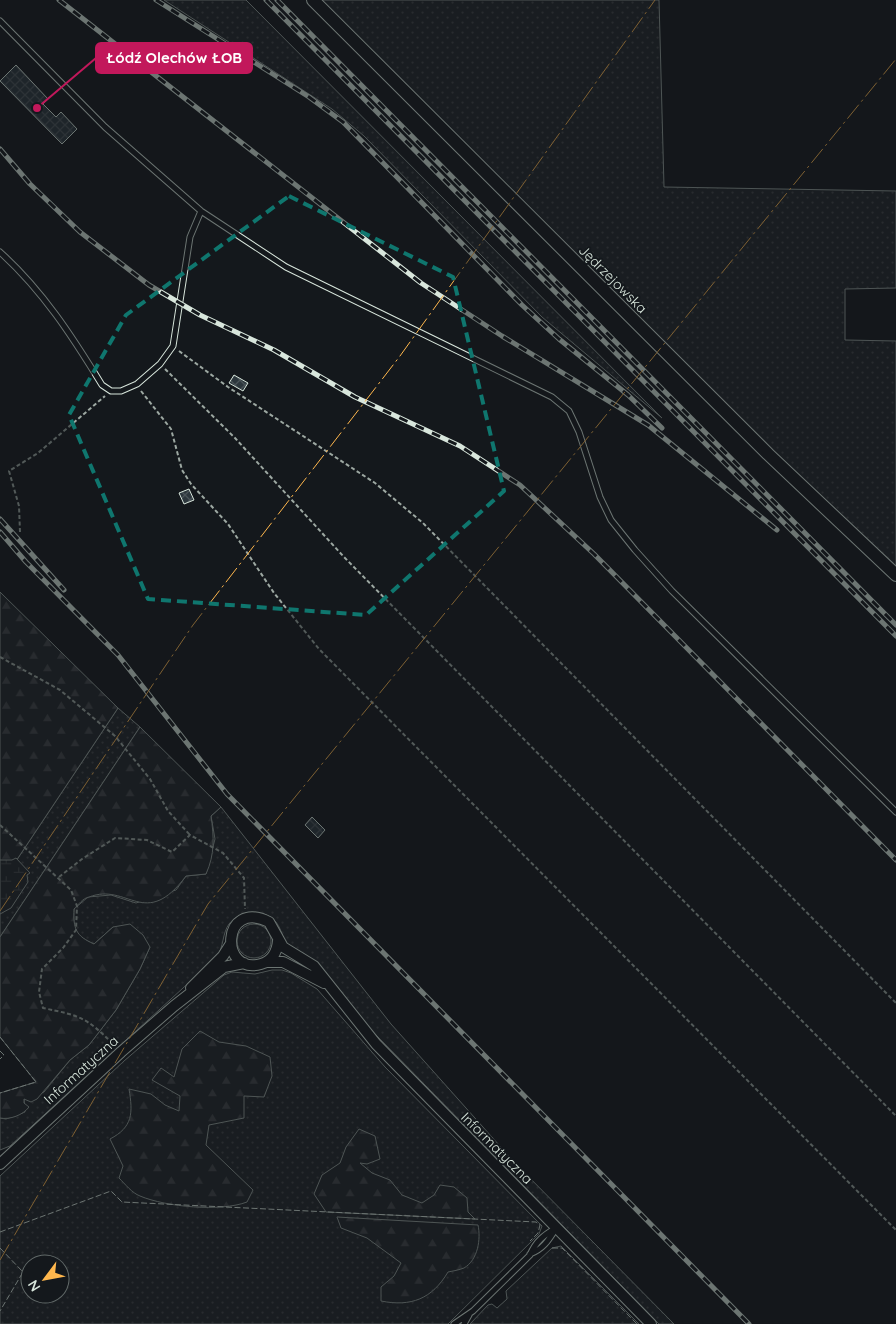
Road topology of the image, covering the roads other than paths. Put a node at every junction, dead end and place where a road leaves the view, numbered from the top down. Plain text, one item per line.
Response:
1 (313, 0) edge
2 (0, 21) edge
3 (201, 211) junction
4 (0, 252) edge
5 (896, 575) edge
6 (896, 812) edge
7 (278, 941) junction
8 (230, 944) junction
9 (267, 962) junction
10 (244, 963) junction
11 (329, 986) junction
12 (174, 1006) junction
13 (2, 1161) edge
14 (557, 1228) junction
15 (472, 1311) junction
16 (454, 1324) edge
17 (464, 1324) edge
18 (651, 1324) edge

1 - 5 street, Jędrzejowska
2 - 3 lane
3 - 4 lane
3 - 6 lane
7 - 8 street, Informatyczna
7 - 9 street
7 - 11 street, Informatyczna
8 - 10 street
8 - 12 street, Informatyczna
9 - 10 street, Informatyczna
9 - 11 street, Informatyczna
10 - 12 street, Informatyczna
11 - 14 street, Informatyczna
12 - 13 street, Informatyczna
14 - 15 lane
14 - 18 street, Informatyczna
15 - 16 lane
15 - 17 lane

